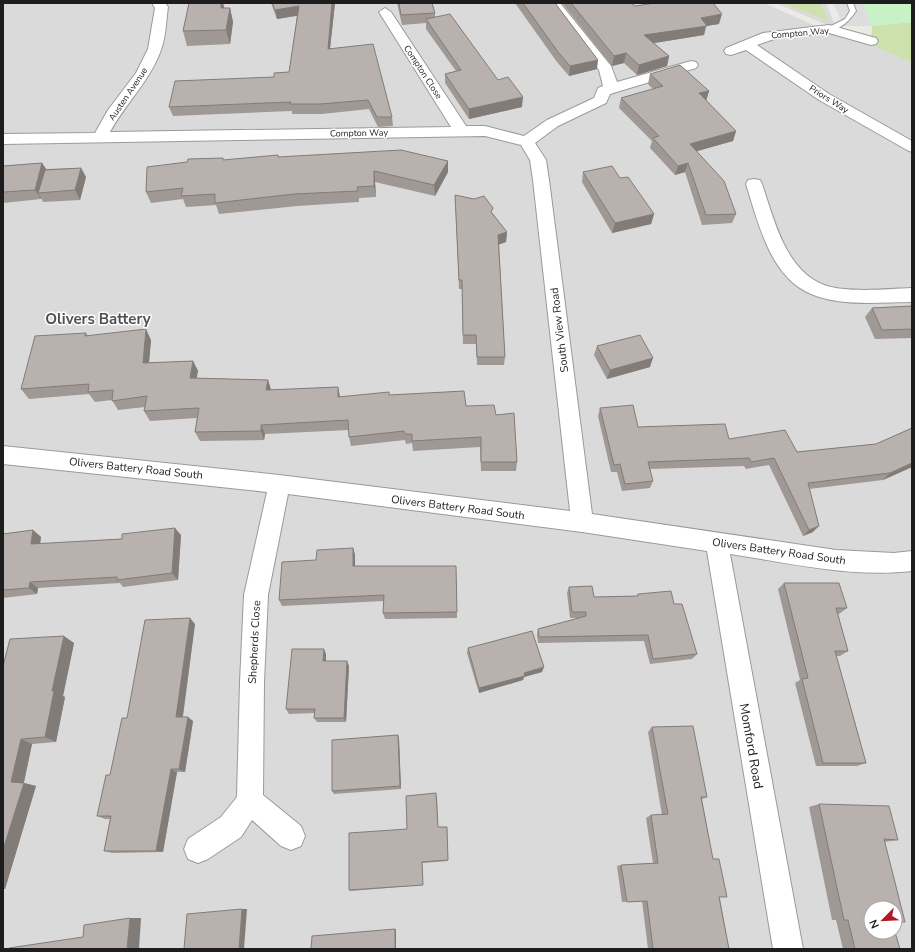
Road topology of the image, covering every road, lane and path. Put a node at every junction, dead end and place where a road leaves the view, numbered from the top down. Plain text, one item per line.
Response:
1 (158, 3) edge
2 (553, 3) edge
3 (850, 3) edge
4 (385, 12) dead end
5 (829, 29) junction
6 (871, 41) dead end
7 (748, 45) junction
8 (731, 51) dead end
9 (691, 65) dead end
10 (603, 91) junction
11 (461, 131) junction
12 (100, 138) junction
13 (3, 139) edge
14 (527, 142) junction
15 (912, 147) edge
16 (754, 184) dead end
17 (912, 295) edge
18 (3, 455) edge
19 (279, 484) junction
20 (582, 522) junction
21 (717, 542) junction
22 (912, 561) edge
23 (250, 801) junction
24 (291, 836) dead end
25 (198, 849) dead end
26 (788, 949) edge

1 - 12 street, Austen Avenue
2 - 10 street
3 - 5 lane
4 - 11 street, Compton Close
5 - 6 street, Compton Way
5 - 7 street, Compton Way
7 - 8 street, Compton Way
7 - 15 street, Priors Way
9 - 10 street
10 - 14 street
11 - 12 street, Compton Way
11 - 14 street, Compton Way
12 - 13 street, Compton Way
14 - 20 street, South View Road
16 - 17 street
18 - 19 street, Olivers Battery Road South
19 - 20 street, Olivers Battery Road South
19 - 23 street, Shepherds Close
20 - 21 street, Olivers Battery Road South
21 - 22 street, Olivers Battery Road South
21 - 26 street, Momford Road
23 - 24 street
23 - 25 street

